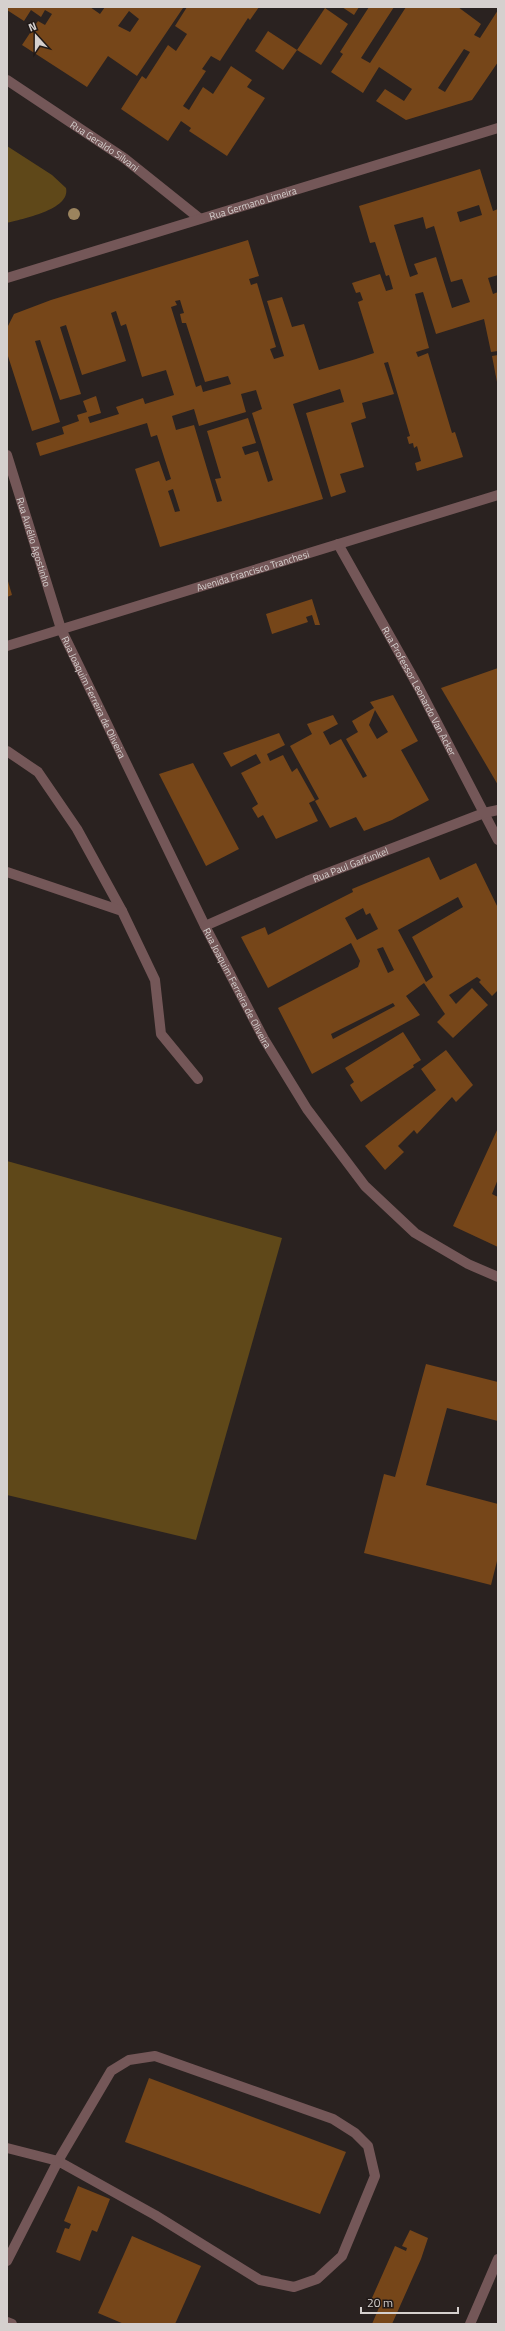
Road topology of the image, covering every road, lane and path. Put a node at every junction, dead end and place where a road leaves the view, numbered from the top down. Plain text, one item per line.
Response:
1 (7, 80) edge
2 (498, 128) edge
3 (199, 218) junction
4 (7, 278) edge
5 (7, 455) edge
6 (498, 495) edge
7 (338, 544) junction
8 (61, 629) junction
9 (7, 646) edge
10 (7, 752) edge
11 (498, 810) edge
12 (484, 813) junction
13 (498, 840) edge
14 (7, 872) edge
15 (122, 911) junction
16 (205, 926) junction
17 (198, 1079) dead end
18 (498, 1277) edge
19 (7, 2148) edge
20 (58, 2161) junction
21 (498, 2259) edge
22 (7, 2261) edge
23 (7, 2322) edge
24 (12, 2324) edge
25 (470, 2324) edge

1 - 3 street, Rua Geraldo Silvani
2 - 3 street, Rua Germano Limeira
3 - 4 street, Rua Germano Limeira
5 - 8 street, Rua Aurélio Agostinho
6 - 7 street, Avenida Francisco Tranchesi
7 - 8 street, Avenida Francisco Tranchesi
7 - 12 street, Rua Professor Leonardo Van Acker
8 - 9 street, Avenida Francisco Tranchesi
8 - 16 street, Rua Joaquim Ferreira de Oliveira
10 - 15 street
11 - 12 street, Rua Paul Garfunkel
12 - 13 street, Rua Professor Leonardo Van Acker
12 - 16 street, Rua Paul Garfunkel
14 - 15 street
15 - 17 street
16 - 18 street, Rua Joaquim Ferreira de Oliveira
19 - 20 street
20 - 20 street
20 - 22 street
21 - 25 street
23 - 24 street

